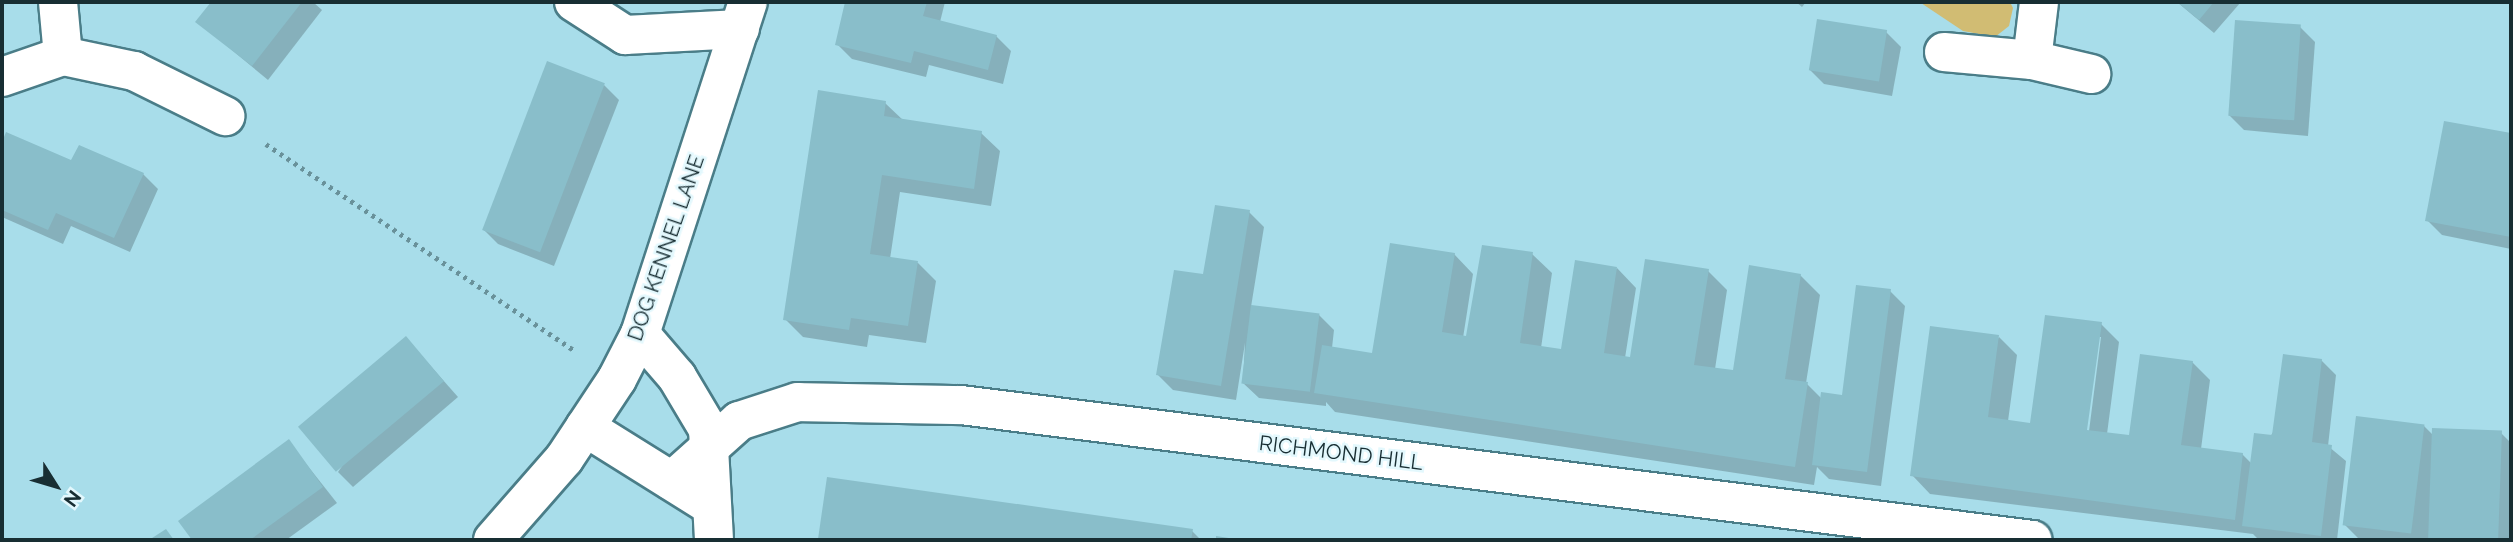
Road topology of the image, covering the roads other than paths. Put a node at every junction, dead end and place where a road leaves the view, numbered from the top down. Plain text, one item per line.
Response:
1 (58, 2) edge
2 (574, 2) edge
3 (2039, 2) edge
4 (744, 16) edge
5 (1944, 52) dead end
6 (62, 56) junction
7 (2032, 60) junction
8 (2091, 74) dead end
9 (2, 77) edge
10 (225, 116) road end
11 (640, 334) junction
12 (585, 427) junction
13 (708, 448) junction
14 (672, 481) junction
15 (712, 523) edge
16 (493, 540) edge
17 (2033, 540) edge

1 - 6 street
2 - 4 street
3 - 7 street
4 - 11 street, DOG KENNEL LANE
5 - 7 street
6 - 9 street
6 - 10 street
7 - 8 street
11 - 12 street, DOG KENNEL LANE
11 - 13 street
12 - 14 street
12 - 16 street, DOG KENNEL LANE
13 - 14 street, RICHMOND HILL
13 - 15 street
13 - 17 street, RICHMOND HILL
14 - 15 street

